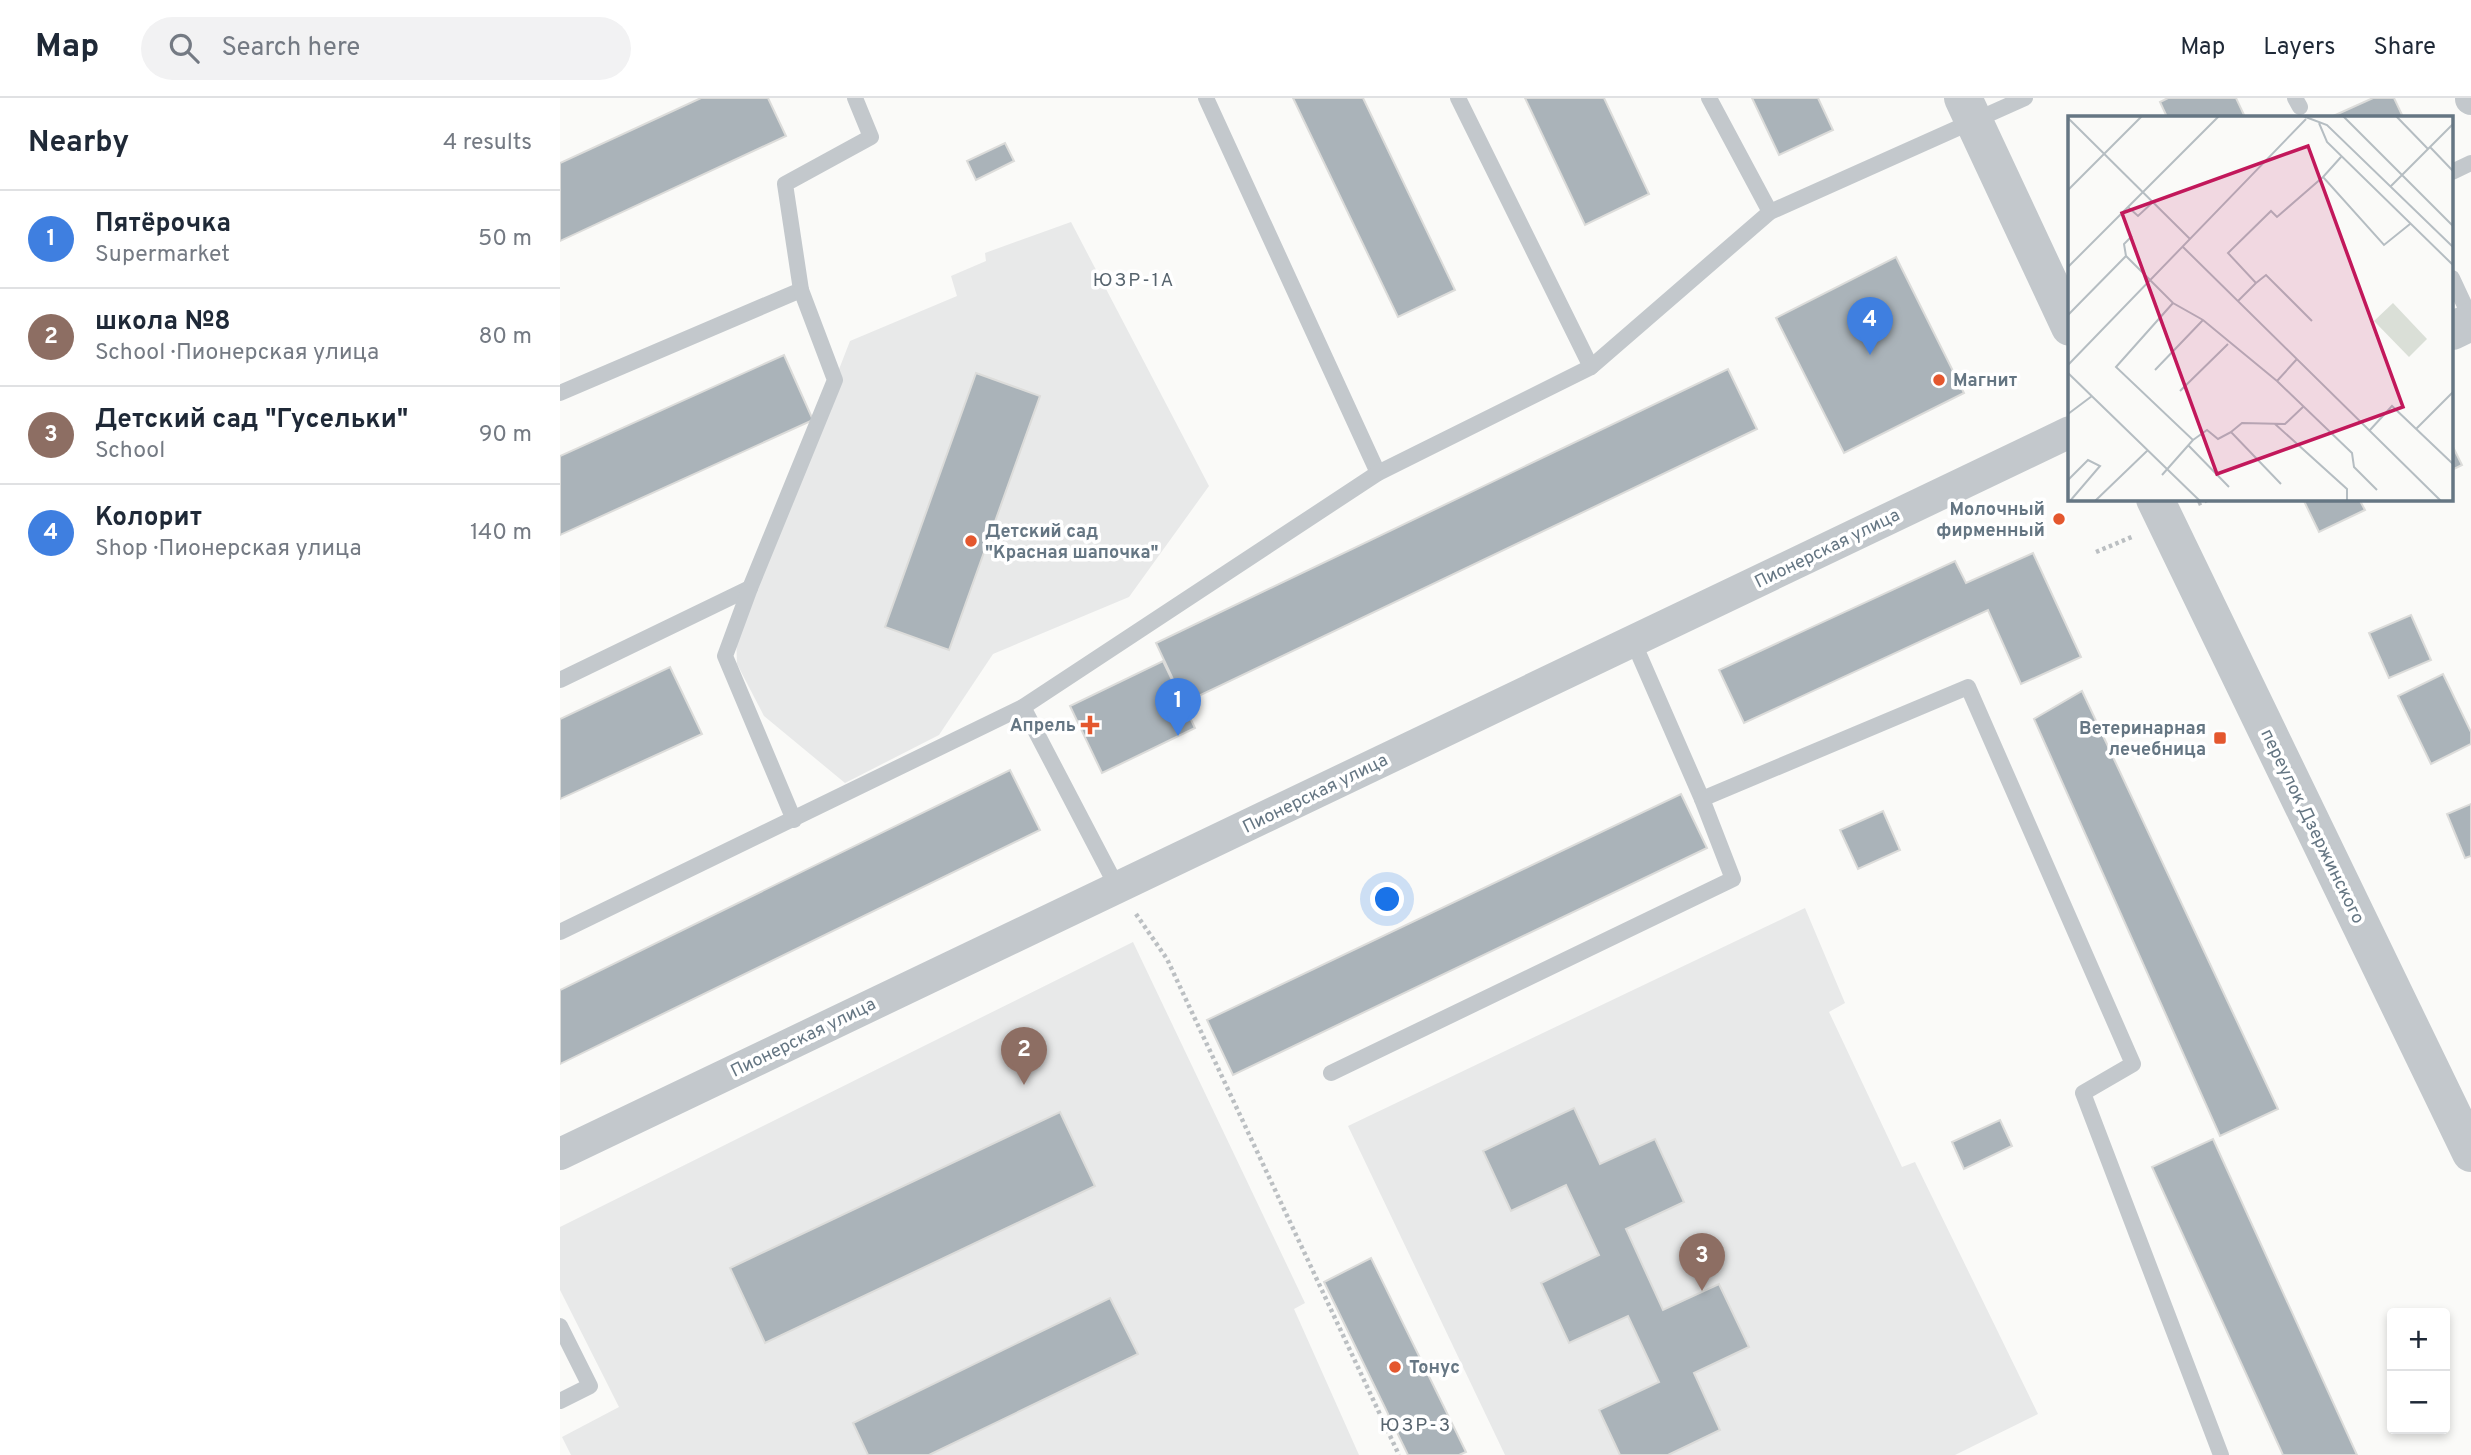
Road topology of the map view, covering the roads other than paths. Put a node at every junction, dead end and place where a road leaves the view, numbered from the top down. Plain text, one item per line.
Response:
1 (855, 98) edge
2 (1206, 98) edge
3 (1458, 98) edge
4 (1709, 98) edge
5 (2025, 98) edge
6 (1969, 110) edge
7 (2471, 163) edge
8 (2454, 171) edge
9 (1770, 212) junction
10 (2454, 282) edge
11 (801, 290) junction
12 (2471, 320) edge
13 (2068, 323) edge
14 (2454, 330) edge
15 (1591, 367) junction
16 (560, 393) edge
17 (2068, 433) edge
18 (1378, 473) junction
19 (2155, 500) edge
20 (750, 588) junction
21 (1633, 640) junction
22 (560, 680) edge
23 (1023, 707) junction
24 (1702, 799) junction
25 (794, 820) junction
26 (1117, 887) junction
27 (560, 932) edge
28 (1331, 1073) dead end
29 (2471, 1153) edge
30 (560, 1154) edge
31 (560, 1326) edge
32 (560, 1401) edge
33 (2221, 1455) edge

1 - 11 lane
2 - 18 lane
3 - 15 lane
4 - 9 lane
5 - 6 lane
6 - 9 lane
6 - 13 street
7 - 8 lane
9 - 15 lane
10 - 12 lane
11 - 16 lane
11 - 20 lane
12 - 14 street
15 - 18 lane
17 - 21 street, Пионерская улица
18 - 23 lane
19 - 29 street, переулок Дзержинского
20 - 22 lane
20 - 25 lane
21 - 24 lane
21 - 26 street, Пионерская улица
23 - 25 lane
23 - 26 lane
24 - 28 lane
24 - 33 lane
25 - 27 lane
26 - 30 street, Пионерская улица
31 - 32 lane

